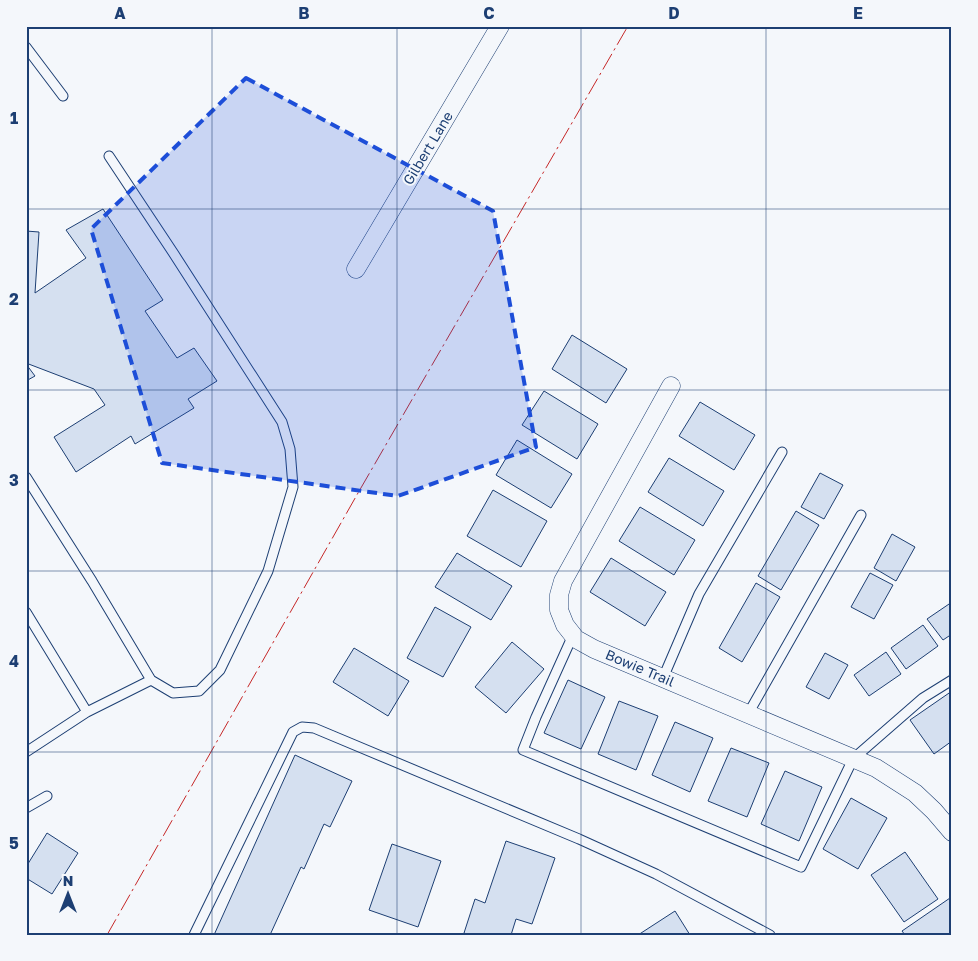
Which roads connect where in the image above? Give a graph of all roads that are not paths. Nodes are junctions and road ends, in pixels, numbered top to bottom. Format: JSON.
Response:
{"nodes":[{"id":1,"x":500,"y":26,"type":"edge"},
{"id":2,"x":26,"y":47,"type":"edge"},
{"id":3,"x":63,"y":96,"type":"dead end"},
{"id":4,"x":109,"y":156,"type":"dead end"},
{"id":5,"x":356,"y":269,"type":"dead end"},
{"id":6,"x":671,"y":386,"type":"dead end"},
{"id":7,"x":782,"y":452,"type":"dead end"},
{"id":8,"x":26,"y":478,"type":"edge"},
{"id":9,"x":861,"y":515,"type":"dead end"},
{"id":10,"x":26,"y":612,"type":"edge"},
{"id":11,"x":573,"y":635,"type":"junction"},
{"id":12,"x":663,"y":678,"type":"junction"},
{"id":13,"x":151,"y":680,"type":"junction"},
{"id":14,"x":952,"y":680,"type":"edge"},
{"id":15,"x":87,"y":712,"type":"junction"},
{"id":16,"x":748,"y":714,"type":"junction"},
{"id":17,"x":26,"y":752,"type":"edge"},
{"id":18,"x":852,"y":758,"type":"junction"},
{"id":19,"x":47,"y":796,"type":"dead end"},
{"id":20,"x":26,"y":808,"type":"edge"},
{"id":21,"x":952,"y":832,"type":"edge"},
{"id":22,"x":194,"y":935,"type":"edge"},
{"id":23,"x":770,"y":935,"type":"edge"}],
"edges":[{"from":1,"to":5,"type":"street","name":"Gilbert Lane"},
{"from":2,"to":3,"type":"lane"},
{"from":4,"to":13,"type":"lane"},
{"from":6,"to":11,"type":"street","name":"Bowie Trail"},
{"from":7,"to":12,"type":"lane"},
{"from":8,"to":13,"type":"lane"},
{"from":9,"to":16,"type":"lane"},
{"from":10,"to":15,"type":"lane"},
{"from":11,"to":12,"type":"street","name":"Bowie Trail"},
{"from":11,"to":18,"type":"lane"},
{"from":12,"to":16,"type":"street","name":"Bowie Trail"},
{"from":13,"to":15,"type":"lane"},
{"from":14,"to":18,"type":"lane"},
{"from":15,"to":17,"type":"lane"},
{"from":16,"to":18,"type":"street","name":"Bowie Trail"},
{"from":18,"to":21,"type":"street","name":"Bowie Trail"},
{"from":19,"to":20,"type":"lane"},
{"from":22,"to":23,"type":"lane"}]}
